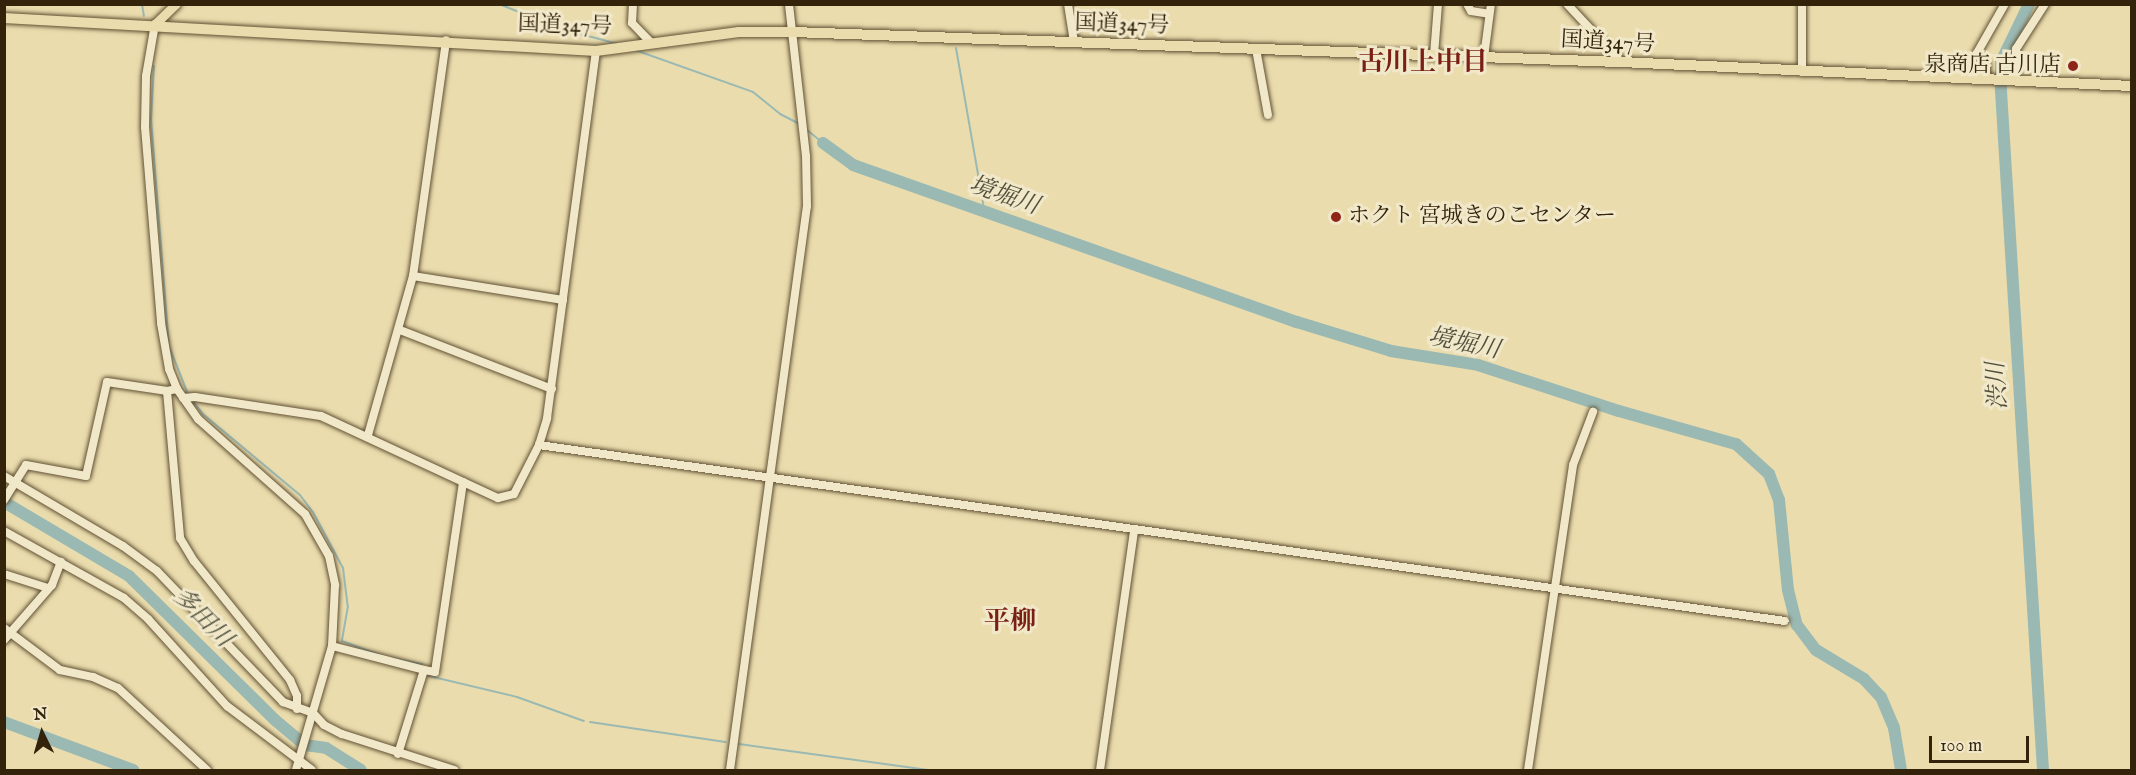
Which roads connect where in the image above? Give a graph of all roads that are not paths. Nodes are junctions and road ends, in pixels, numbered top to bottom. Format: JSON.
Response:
{"nodes":[{"id":1,"x":176,"y":4,"type":"edge"},
{"id":2,"x":633,"y":4,"type":"edge"},
{"id":3,"x":789,"y":4,"type":"edge"},
{"id":4,"x":1068,"y":4,"type":"edge"},
{"id":5,"x":1438,"y":4,"type":"edge"},
{"id":6,"x":1467,"y":4,"type":"edge"},
{"id":7,"x":1491,"y":4,"type":"edge"},
{"id":8,"x":1567,"y":4,"type":"edge"},
{"id":9,"x":1802,"y":4,"type":"edge"},
{"id":10,"x":2005,"y":4,"type":"edge"},
{"id":11,"x":2045,"y":4,"type":"edge"},
{"id":12,"x":1490,"y":14,"type":"junction"},
{"id":13,"x":4,"y":18,"type":"edge"},
{"id":14,"x":155,"y":24,"type":"junction"},
{"id":15,"x":793,"y":32,"type":"junction"},
{"id":16,"x":446,"y":40,"type":"junction"},
{"id":17,"x":651,"y":43,"type":"junction"},
{"id":18,"x":1074,"y":43,"type":"junction"},
{"id":19,"x":1256,"y":49,"type":"junction"},
{"id":20,"x":596,"y":51,"type":"junction"},
{"id":21,"x":1434,"y":55,"type":"junction"},
{"id":22,"x":1484,"y":57,"type":"junction"},
{"id":23,"x":1621,"y":62,"type":"junction"},
{"id":24,"x":1802,"y":72,"type":"junction"},
{"id":25,"x":1989,"y":78,"type":"junction"},
{"id":26,"x":2012,"y":79,"type":"junction"},
{"id":27,"x":2132,"y":86,"type":"edge"},
{"id":28,"x":1268,"y":115,"type":"dead end"},
{"id":29,"x":413,"y":276,"type":"junction"},
{"id":30,"x":563,"y":300,"type":"junction"},
{"id":31,"x":400,"y":330,"type":"junction"},
{"id":32,"x":177,"y":389,"type":"junction"},
{"id":33,"x":552,"y":389,"type":"junction"},
{"id":34,"x":167,"y":391,"type":"junction"},
{"id":35,"x":187,"y":397,"type":"junction"},
{"id":36,"x":1593,"y":412,"type":"dead end"},
{"id":37,"x":368,"y":435,"type":"junction"},
{"id":38,"x":539,"y":445,"type":"junction"},
{"id":39,"x":4,"y":476,"type":"edge"},
{"id":40,"x":768,"y":480,"type":"junction"},
{"id":41,"x":14,"y":482,"type":"junction"},
{"id":42,"x":463,"y":482,"type":"junction"},
{"id":43,"x":4,"y":500,"type":"edge"},
{"id":44,"x":4,"y":531,"type":"edge"},
{"id":45,"x":1134,"y":531,"type":"junction"},
{"id":46,"x":61,"y":562,"type":"junction"},
{"id":47,"x":4,"y":574,"type":"edge"},
{"id":48,"x":48,"y":588,"type":"junction"},
{"id":49,"x":1555,"y":590,"type":"junction"},
{"id":50,"x":1785,"y":621,"type":"dead end"},
{"id":51,"x":7,"y":630,"type":"edge"},
{"id":52,"x":4,"y":640,"type":"edge"},
{"id":53,"x":332,"y":646,"type":"junction"},
{"id":54,"x":424,"y":670,"type":"junction"},
{"id":55,"x":297,"y":709,"type":"junction"},
{"id":56,"x":312,"y":716,"type":"junction"},
{"id":57,"x":398,"y":754,"type":"junction"},
{"id":58,"x":300,"y":758,"type":"junction"},
{"id":59,"x":207,"y":771,"type":"edge"},
{"id":60,"x":296,"y":771,"type":"edge"},
{"id":61,"x":312,"y":771,"type":"edge"},
{"id":62,"x":454,"y":771,"type":"edge"},
{"id":63,"x":730,"y":771,"type":"edge"},
{"id":64,"x":1100,"y":771,"type":"edge"},
{"id":65,"x":1528,"y":771,"type":"edge"}],
"edges":[{"from":1,"to":14,"type":"main road"},
{"from":2,"to":17,"type":"street"},
{"from":3,"to":15,"type":"street"},
{"from":4,"to":18,"type":"street"},
{"from":5,"to":21,"type":"street"},
{"from":6,"to":12,"type":"street"},
{"from":7,"to":12,"type":"street"},
{"from":8,"to":23,"type":"street"},
{"from":9,"to":24,"type":"street"},
{"from":10,"to":25,"type":"street"},
{"from":11,"to":26,"type":"street"},
{"from":12,"to":22,"type":"street"},
{"from":13,"to":14,"type":"highway","name":"国道347号"},
{"from":14,"to":16,"type":"highway","name":"国道347号"},
{"from":14,"to":32,"type":"street"},
{"from":15,"to":17,"type":"highway","name":"国道347号"},
{"from":15,"to":18,"type":"highway","name":"国道347号"},
{"from":15,"to":40,"type":"street"},
{"from":16,"to":20,"type":"highway","name":"国道347号"},
{"from":16,"to":29,"type":"street"},
{"from":17,"to":20,"type":"highway","name":"国道347号"},
{"from":18,"to":19,"type":"highway","name":"国道347号"},
{"from":19,"to":21,"type":"highway","name":"国道347号"},
{"from":19,"to":28,"type":"street"},
{"from":20,"to":30,"type":"street"},
{"from":21,"to":22,"type":"highway","name":"国道347号"},
{"from":22,"to":23,"type":"highway","name":"国道347号"},
{"from":23,"to":24,"type":"highway","name":"国道347号"},
{"from":24,"to":25,"type":"highway","name":"国道347号"},
{"from":25,"to":26,"type":"highway","name":"国道347号"},
{"from":26,"to":27,"type":"highway","name":"国道347号"},
{"from":29,"to":30,"type":"street"},
{"from":29,"to":31,"type":"street"},
{"from":30,"to":33,"type":"street"},
{"from":31,"to":33,"type":"street"},
{"from":31,"to":37,"type":"street"},
{"from":32,"to":34,"type":"street"},
{"from":32,"to":35,"type":"street"},
{"from":33,"to":38,"type":"street"},
{"from":34,"to":41,"type":"street"},
{"from":34,"to":55,"type":"street"},
{"from":35,"to":37,"type":"street"},
{"from":35,"to":53,"type":"street"},
{"from":36,"to":49,"type":"street"},
{"from":37,"to":42,"type":"street"},
{"from":38,"to":40,"type":"street"},
{"from":38,"to":42,"type":"street"},
{"from":39,"to":41,"type":"street"},
{"from":40,"to":45,"type":"street"},
{"from":40,"to":63,"type":"street"},
{"from":41,"to":43,"type":"street"},
{"from":41,"to":55,"type":"street"},
{"from":42,"to":54,"type":"street"},
{"from":44,"to":46,"type":"street"},
{"from":45,"to":49,"type":"street"},
{"from":45,"to":64,"type":"street"},
{"from":46,"to":48,"type":"street"},
{"from":46,"to":58,"type":"street"},
{"from":47,"to":48,"type":"street"},
{"from":48,"to":51,"type":"street"},
{"from":49,"to":50,"type":"street"},
{"from":49,"to":65,"type":"street"},
{"from":51,"to":52,"type":"street"},
{"from":51,"to":59,"type":"street"},
{"from":53,"to":54,"type":"street"},
{"from":53,"to":56,"type":"street"},
{"from":54,"to":57,"type":"street"},
{"from":55,"to":56,"type":"street"},
{"from":56,"to":57,"type":"street"},
{"from":56,"to":58,"type":"street"},
{"from":57,"to":62,"type":"street"},
{"from":58,"to":60,"type":"street"},
{"from":58,"to":61,"type":"street"}]}
